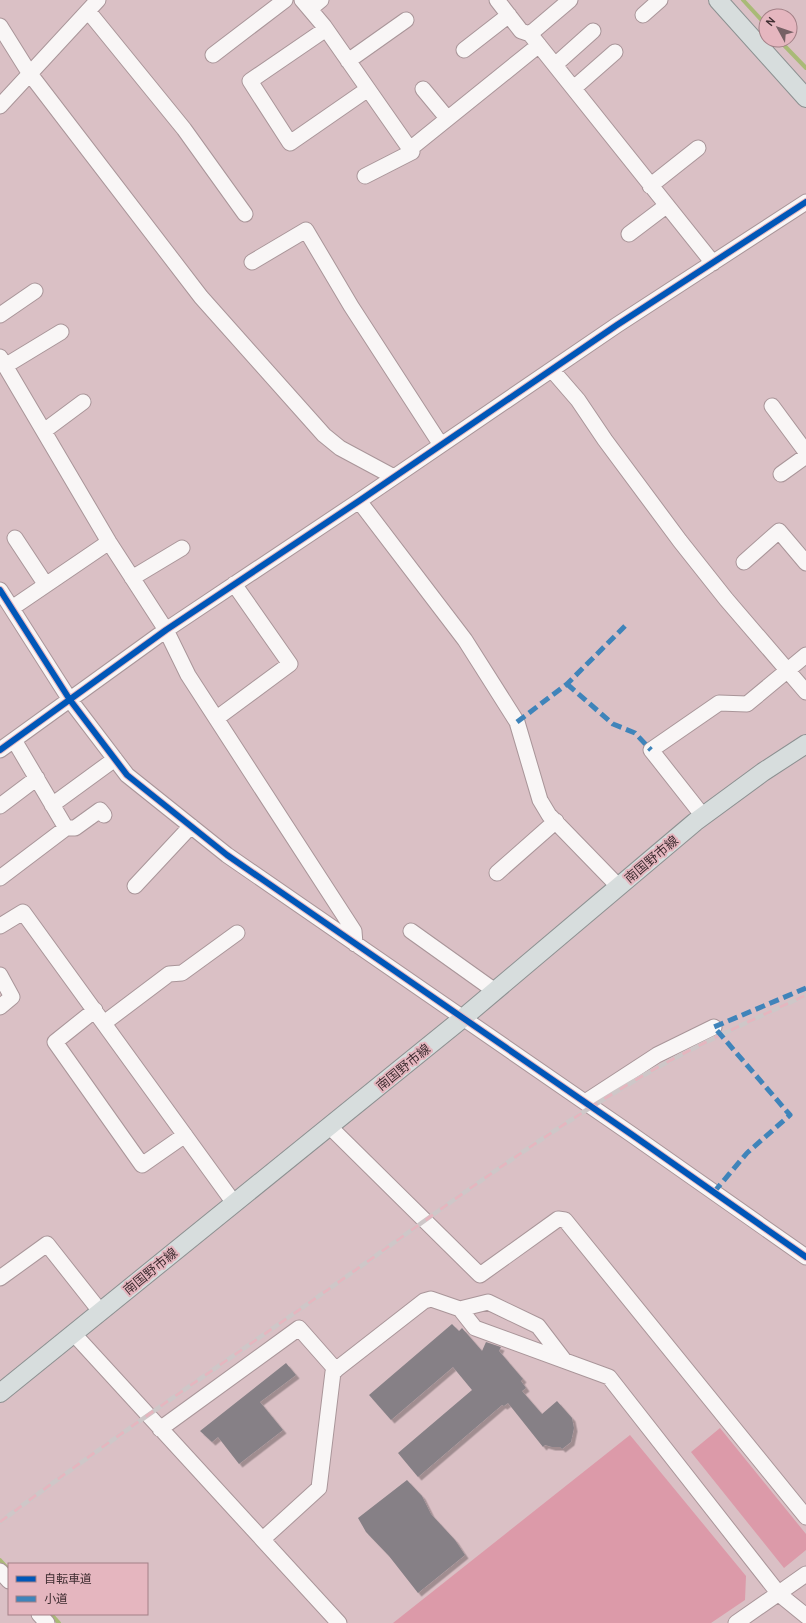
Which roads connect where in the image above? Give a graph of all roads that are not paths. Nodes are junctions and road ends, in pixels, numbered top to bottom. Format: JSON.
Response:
{"nodes":[{"id":1,"x":98,"y":0,"type":"edge"},
{"id":2,"x":285,"y":0,"type":"edge"},
{"id":3,"x":497,"y":0,"type":"edge"},
{"id":4,"x":570,"y":0,"type":"edge"},
{"id":5,"x":718,"y":0,"type":"edge"},
{"id":6,"x":658,"y":1,"type":"edge"},
{"id":7,"x":311,"y":3,"type":"edge"},
{"id":8,"x":88,"y":11,"type":"junction"},
{"id":9,"x":509,"y":15,"type":"junction"},
{"id":10,"x":643,"y":15,"type":"dead end"},
{"id":11,"x":406,"y":20,"type":"dead end"},
{"id":12,"x":0,"y":26,"type":"edge"},
{"id":13,"x":326,"y":29,"type":"junction"},
{"id":14,"x":593,"y":31,"type":"dead end"},
{"id":15,"x":535,"y":39,"type":"junction"},
{"id":16,"x":218,"y":45,"type":"dead end"},
{"id":17,"x":464,"y":50,"type":"dead end"},
{"id":18,"x":615,"y":52,"type":"dead end"},
{"id":19,"x":348,"y":62,"type":"junction"},
{"id":20,"x":555,"y":65,"type":"junction"},
{"id":21,"x":30,"y":74,"type":"junction"},
{"id":22,"x":574,"y":88,"type":"junction"},
{"id":23,"x":368,"y":89,"type":"junction"},
{"id":24,"x":423,"y":89,"type":"dead end"},
{"id":25,"x":806,"y":98,"type":"edge"},
{"id":26,"x":0,"y":106,"type":"edge"},
{"id":27,"x":447,"y":118,"type":"junction"},
{"id":28,"x":698,"y":148,"type":"dead end"},
{"id":29,"x":410,"y":149,"type":"junction"},
{"id":30,"x":365,"y":176,"type":"dead end"},
{"id":31,"x":650,"y":186,"type":"junction"},
{"id":32,"x":806,"y":202,"type":"edge"},
{"id":33,"x":666,"y":206,"type":"junction"},
{"id":34,"x":245,"y":214,"type":"dead end"},
{"id":35,"x":628,"y":234,"type":"dead end"},
{"id":36,"x":252,"y":262,"type":"dead end"},
{"id":37,"x":713,"y":263,"type":"junction"},
{"id":38,"x":35,"y":290,"type":"dead end"},
{"id":39,"x":0,"y":315,"type":"edge"},
{"id":40,"x":60,"y":332,"type":"dead end"},
{"id":41,"x":3,"y":361,"type":"edge"},
{"id":42,"x":552,"y":370,"type":"junction"},
{"id":43,"x":84,"y":402,"type":"dead end"},
{"id":44,"x":772,"y":406,"type":"dead end"},
{"id":45,"x":44,"y":431,"type":"junction"},
{"id":46,"x":441,"y":445,"type":"junction"},
{"id":47,"x":805,"y":450,"type":"edge"},
{"id":48,"x":781,"y":474,"type":"dead end"},
{"id":49,"x":394,"y":477,"type":"junction"},
{"id":50,"x":359,"y":501,"type":"junction"},
{"id":51,"x":15,"y":538,"type":"dead end"},
{"id":52,"x":110,"y":542,"type":"junction"},
{"id":53,"x":182,"y":548,"type":"dead end"},
{"id":54,"x":744,"y":562,"type":"dead end"},
{"id":55,"x":806,"y":563,"type":"edge"},
{"id":56,"x":132,"y":578,"type":"junction"},
{"id":57,"x":234,"y":584,"type":"junction"},
{"id":58,"x":46,"y":585,"type":"junction"},
{"id":59,"x":0,"y":590,"type":"edge"},
{"id":60,"x":7,"y":609,"type":"edge"},
{"id":61,"x":166,"y":630,"type":"junction"},
{"id":62,"x":806,"y":655,"type":"edge"},
{"id":63,"x":788,"y":671,"type":"junction"},
{"id":64,"x":806,"y":692,"type":"edge"},
{"id":65,"x":70,"y":700,"type":"junction"},
{"id":66,"x":216,"y":718,"type":"junction"},
{"id":67,"x":14,"y":740,"type":"junction"},
{"id":68,"x":806,"y":744,"type":"edge"},
{"id":69,"x":0,"y":750,"type":"edge"},
{"id":70,"x":115,"y":759,"type":"junction"},
{"id":71,"x":37,"y":778,"type":"junction"},
{"id":72,"x":52,"y":805,"type":"junction"},
{"id":73,"x":0,"y":806,"type":"edge"},
{"id":74,"x":104,"y":816,"type":"dead end"},
{"id":75,"x":703,"y":816,"type":"junction"},
{"id":76,"x":556,"y":821,"type":"junction"},
{"id":77,"x":191,"y":826,"type":"junction"},
{"id":78,"x":66,"y":828,"type":"junction"},
{"id":79,"x":497,"y":873,"type":"dead end"},
{"id":80,"x":0,"y":878,"type":"edge"},
{"id":81,"x":135,"y":886,"type":"dead end"},
{"id":82,"x":619,"y":886,"type":"junction"},
{"id":83,"x":0,"y":926,"type":"edge"},
{"id":84,"x":411,"y":931,"type":"dead end"},
{"id":85,"x":237,"y":932,"type":"dead end"},
{"id":86,"x":355,"y":944,"type":"junction"},
{"id":87,"x":0,"y":975,"type":"edge"},
{"id":88,"x":496,"y":991,"type":"junction"},
{"id":89,"x":0,"y":1007,"type":"edge"},
{"id":90,"x":99,"y":1017,"type":"junction"},
{"id":91,"x":463,"y":1018,"type":"junction"},
{"id":92,"x":714,"y":1027,"type":"dead end"},
{"id":93,"x":585,"y":1102,"type":"junction"},
{"id":94,"x":330,"y":1127,"type":"junction"},
{"id":95,"x":185,"y":1135,"type":"junction"},
{"id":96,"x":234,"y":1203,"type":"junction"},
{"id":97,"x":806,"y":1257,"type":"edge"},
{"id":98,"x":0,"y":1278,"type":"edge"},
{"id":99,"x":460,"y":1309,"type":"junction"},
{"id":100,"x":100,"y":1312,"type":"junction"},
{"id":101,"x":73,"y":1333,"type":"junction"},
{"id":102,"x":564,"y":1360,"type":"junction"},
{"id":103,"x":332,"y":1365,"type":"junction"},
{"id":104,"x":0,"y":1393,"type":"edge"},
{"id":105,"x":160,"y":1429,"type":"junction"},
{"id":106,"x":806,"y":1517,"type":"edge"},
{"id":107,"x":263,"y":1539,"type":"junction"},
{"id":108,"x":806,"y":1574,"type":"edge"},
{"id":109,"x":779,"y":1594,"type":"junction"},
{"id":110,"x":40,"y":1615,"type":"edge"},
{"id":111,"x":806,"y":1616,"type":"edge"},
{"id":112,"x":47,"y":1623,"type":"edge"},
{"id":113,"x":339,"y":1623,"type":"edge"},
{"id":114,"x":736,"y":1623,"type":"edge"}],
"edges":[{"from":1,"to":8,"type":"street"},
{"from":2,"to":16,"type":"street"},
{"from":3,"to":9,"type":"street"},
{"from":4,"to":15,"type":"street"},
{"from":5,"to":25,"type":"main road"},
{"from":6,"to":10,"type":"street"},
{"from":7,"to":13,"type":"street"},
{"from":8,"to":21,"type":"street"},
{"from":8,"to":34,"type":"street"},
{"from":9,"to":15,"type":"street"},
{"from":9,"to":17,"type":"street"},
{"from":11,"to":19,"type":"street"},
{"from":12,"to":21,"type":"street"},
{"from":13,"to":19,"type":"street"},
{"from":13,"to":23,"type":"street"},
{"from":14,"to":20,"type":"street"},
{"from":15,"to":20,"type":"street"},
{"from":15,"to":27,"type":"street"},
{"from":18,"to":22,"type":"street"},
{"from":19,"to":23,"type":"street"},
{"from":20,"to":22,"type":"street"},
{"from":21,"to":26,"type":"street"},
{"from":21,"to":49,"type":"street"},
{"from":22,"to":31,"type":"street"},
{"from":23,"to":29,"type":"street"},
{"from":24,"to":27,"type":"street"},
{"from":27,"to":29,"type":"street"},
{"from":28,"to":31,"type":"street"},
{"from":29,"to":30,"type":"street"},
{"from":31,"to":33,"type":"street"},
{"from":32,"to":37,"type":"street"},
{"from":33,"to":35,"type":"street"},
{"from":33,"to":37,"type":"street"},
{"from":36,"to":46,"type":"street"},
{"from":37,"to":42,"type":"street"},
{"from":38,"to":39,"type":"street"},
{"from":40,"to":41,"type":"street"},
{"from":41,"to":45,"type":"street"},
{"from":42,"to":46,"type":"street"},
{"from":42,"to":63,"type":"street"},
{"from":43,"to":45,"type":"street"},
{"from":44,"to":47,"type":"street"},
{"from":45,"to":52,"type":"street"},
{"from":46,"to":49,"type":"street"},
{"from":47,"to":48,"type":"street"},
{"from":49,"to":50,"type":"street"},
{"from":50,"to":57,"type":"street"},
{"from":50,"to":76,"type":"street"},
{"from":51,"to":58,"type":"street"},
{"from":52,"to":56,"type":"street"},
{"from":52,"to":58,"type":"street"},
{"from":53,"to":56,"type":"street"},
{"from":54,"to":55,"type":"street"},
{"from":56,"to":61,"type":"street"},
{"from":57,"to":61,"type":"street"},
{"from":57,"to":66,"type":"street"},
{"from":58,"to":60,"type":"street"},
{"from":59,"to":60,"type":"street"},
{"from":60,"to":65,"type":"street"},
{"from":61,"to":65,"type":"street"},
{"from":61,"to":66,"type":"street"},
{"from":62,"to":63,"type":"street"},
{"from":63,"to":64,"type":"street"},
{"from":63,"to":75,"type":"street"},
{"from":65,"to":67,"type":"street"},
{"from":65,"to":70,"type":"street"},
{"from":66,"to":86,"type":"street"},
{"from":67,"to":69,"type":"street"},
{"from":67,"to":71,"type":"street"},
{"from":68,"to":75,"type":"main road","name":"南国野市線"},
{"from":70,"to":72,"type":"street"},
{"from":70,"to":77,"type":"street"},
{"from":71,"to":72,"type":"street"},
{"from":71,"to":73,"type":"street"},
{"from":72,"to":78,"type":"street"},
{"from":74,"to":78,"type":"street"},
{"from":75,"to":82,"type":"main road","name":"南国野市線"},
{"from":76,"to":79,"type":"street"},
{"from":76,"to":82,"type":"street"},
{"from":77,"to":81,"type":"street"},
{"from":77,"to":86,"type":"street"},
{"from":78,"to":80,"type":"street"},
{"from":82,"to":88,"type":"main road","name":"南国野市線"},
{"from":83,"to":90,"type":"street"},
{"from":84,"to":88,"type":"street"},
{"from":85,"to":90,"type":"street"},
{"from":86,"to":91,"type":"street"},
{"from":87,"to":89,"type":"street"},
{"from":88,"to":91,"type":"main road","name":"南国野市線"},
{"from":90,"to":95,"type":"street"},
{"from":90,"to":95,"type":"street"},
{"from":91,"to":93,"type":"street"},
{"from":91,"to":94,"type":"main road","name":"南国野市線"},
{"from":92,"to":93,"type":"street"},
{"from":93,"to":97,"type":"street"},
{"from":94,"to":96,"type":"main road","name":"南国野市線"},
{"from":94,"to":106,"type":"street"},
{"from":95,"to":96,"type":"street"},
{"from":96,"to":100,"type":"main road","name":"南国野市線"},
{"from":98,"to":100,"type":"street"},
{"from":99,"to":102,"type":"street"},
{"from":99,"to":102,"type":"street"},
{"from":99,"to":103,"type":"street"},
{"from":100,"to":101,"type":"main road","name":"南国野市線"},
{"from":101,"to":104,"type":"main road","name":"南国野市線"},
{"from":101,"to":105,"type":"street"},
{"from":102,"to":109,"type":"street"},
{"from":103,"to":105,"type":"street"},
{"from":103,"to":107,"type":"street"},
{"from":105,"to":107,"type":"street"},
{"from":107,"to":113,"type":"street"},
{"from":108,"to":109,"type":"street"},
{"from":109,"to":111,"type":"street"},
{"from":109,"to":114,"type":"street"},
{"from":110,"to":112,"type":"street"}]}
